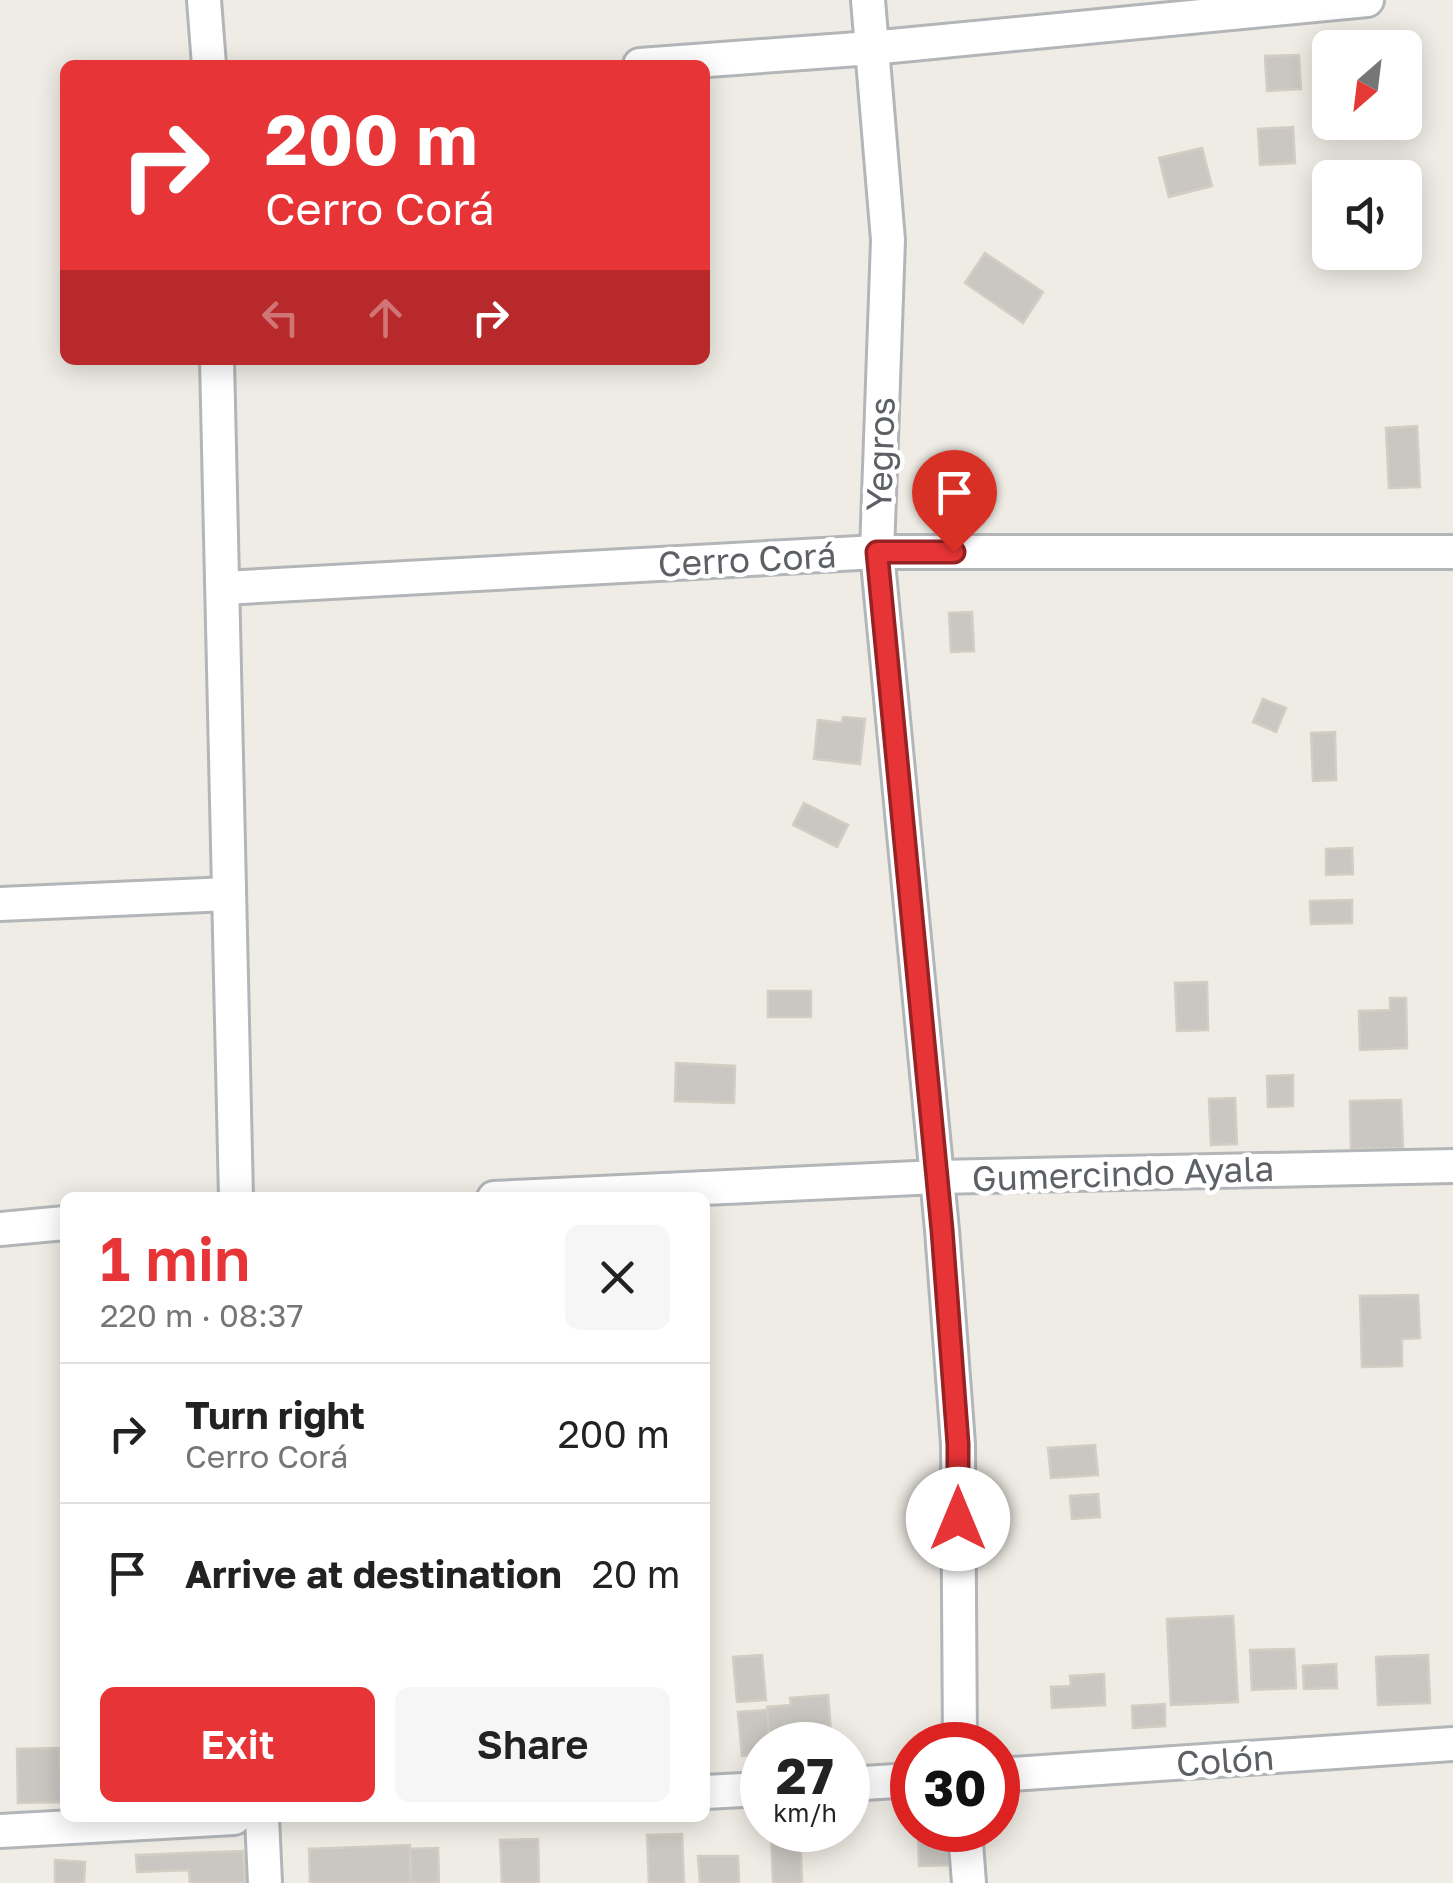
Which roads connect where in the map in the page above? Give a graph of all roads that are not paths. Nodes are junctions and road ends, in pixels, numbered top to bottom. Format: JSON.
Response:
{"nodes":[{"id":1,"x":204,"y":0,"type":"edge"},
{"id":2,"x":868,"y":0,"type":"edge"},
{"id":3,"x":1367,"y":0,"type":"edge"},
{"id":4,"x":872,"y":48,"type":"junction"},
{"id":5,"x":209,"y":60,"type":"edge"},
{"id":6,"x":708,"y":60,"type":"edge"},
{"id":7,"x":217,"y":365,"type":"edge"},
{"id":8,"x":877,"y":552,"type":"junction"},
{"id":9,"x":1453,"y":552,"type":"edge"},
{"id":10,"x":222,"y":588,"type":"junction"},
{"id":11,"x":229,"y":894,"type":"junction"},
{"id":12,"x":0,"y":904,"type":"edge"},
{"id":13,"x":1453,"y":1166,"type":"edge"},
{"id":14,"x":937,"y":1178,"type":"junction"},
{"id":15,"x":236,"y":1192,"type":"edge"},
{"id":16,"x":627,"y":1192,"type":"edge"},
{"id":17,"x":60,"y":1223,"type":"edge"},
{"id":18,"x":0,"y":1229,"type":"edge"},
{"id":19,"x":960,"y":1722,"type":"edge"},
{"id":20,"x":1453,"y":1744,"type":"edge"},
{"id":21,"x":1020,"y":1774,"type":"edge"},
{"id":22,"x":740,"y":1790,"type":"edge"},
{"id":23,"x":710,"y":1792,"type":"edge"},
{"id":24,"x":162,"y":1822,"type":"edge"},
{"id":25,"x":262,"y":1822,"type":"edge"},
{"id":26,"x":0,"y":1831,"type":"edge"},
{"id":27,"x":967,"y":1852,"type":"edge"},
{"id":28,"x":265,"y":1883,"type":"edge"},
{"id":29,"x":969,"y":1883,"type":"edge"}],
"edges":[{"from":1,"to":5,"type":"street"},
{"from":2,"to":4,"type":"street","name":"Yegros"},
{"from":3,"to":4,"type":"street"},
{"from":4,"to":6,"type":"street"},
{"from":4,"to":8,"type":"street","name":"Yegros"},
{"from":7,"to":10,"type":"street"},
{"from":8,"to":9,"type":"street","name":"Cerro Corá"},
{"from":8,"to":10,"type":"street","name":"Cerro Corá"},
{"from":8,"to":14,"type":"street","name":"Yegros"},
{"from":10,"to":11,"type":"street"},
{"from":11,"to":12,"type":"street"},
{"from":11,"to":15,"type":"street"},
{"from":13,"to":14,"type":"street","name":"Gumercindo Ayala"},
{"from":14,"to":16,"type":"street","name":"Gumercindo Ayala"},
{"from":14,"to":19,"type":"street","name":"Yegros"},
{"from":17,"to":18,"type":"street"},
{"from":20,"to":21,"type":"street","name":"Colón"},
{"from":22,"to":23,"type":"street"},
{"from":24,"to":26,"type":"street"},
{"from":25,"to":28,"type":"street"},
{"from":27,"to":29,"type":"street"}]}
